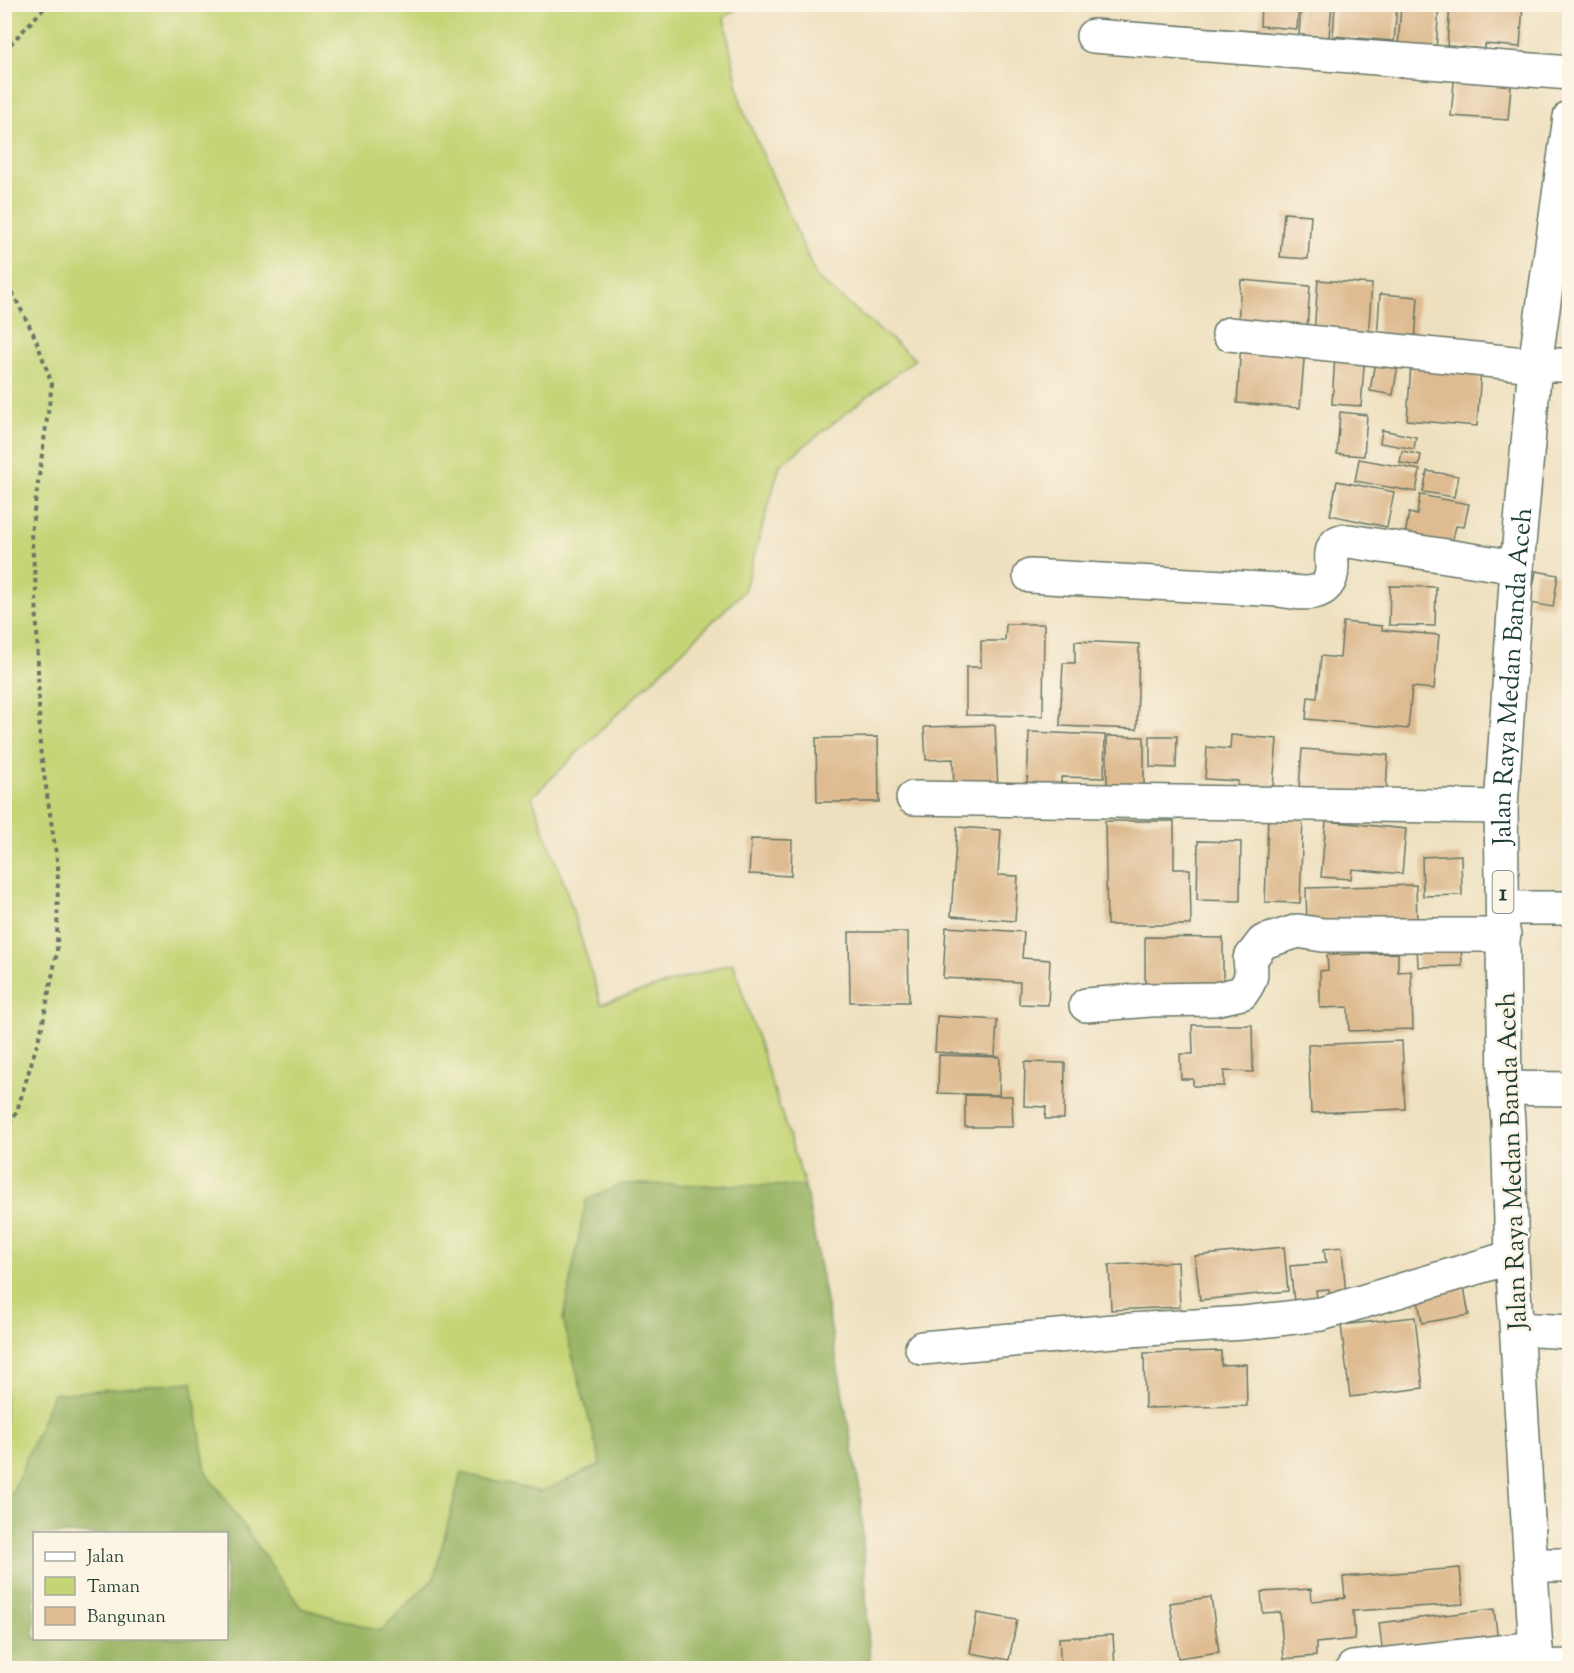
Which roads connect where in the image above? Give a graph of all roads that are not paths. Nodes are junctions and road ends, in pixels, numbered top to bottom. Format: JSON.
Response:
{"nodes":[{"id":1,"x":1093,"y":36,"type":"dead end"},
{"id":2,"x":1569,"y":74,"type":"edge"},
{"id":3,"x":1569,"y":117,"type":"edge"},
{"id":4,"x":1229,"y":334,"type":"dead end"},
{"id":5,"x":1535,"y":365,"type":"junction"},
{"id":6,"x":1569,"y":365,"type":"edge"},
{"id":7,"x":1517,"y":567,"type":"junction"},
{"id":8,"x":1030,"y":576,"type":"dead end"},
{"id":9,"x":913,"y":798,"type":"dead end"},
{"id":10,"x":1501,"y":807,"type":"junction"},
{"id":11,"x":1569,"y":908,"type":"edge"},
{"id":12,"x":1503,"y":921,"type":"junction"},
{"id":13,"x":1086,"y":1005,"type":"dead end"},
{"id":14,"x":1505,"y":1088,"type":"junction"},
{"id":15,"x":1569,"y":1089,"type":"edge"},
{"id":16,"x":1512,"y":1257,"type":"junction"},
{"id":17,"x":1517,"y":1329,"type":"junction"},
{"id":18,"x":1569,"y":1332,"type":"edge"},
{"id":19,"x":921,"y":1348,"type":"dead end"},
{"id":20,"x":1531,"y":1565,"type":"junction"},
{"id":21,"x":1569,"y":1565,"type":"edge"},
{"id":22,"x":1537,"y":1661,"type":"edge"},
{"id":23,"x":1569,"y":1666,"type":"edge"},
{"id":24,"x":1353,"y":1668,"type":"edge"}],
"edges":[{"from":1,"to":2,"type":"main road"},
{"from":3,"to":5,"type":"main road","name":"Jalan Raya Medan Banda Aceh","number":"1"},
{"from":4,"to":5,"type":"main road"},
{"from":5,"to":6,"type":"main road"},
{"from":5,"to":7,"type":"main road","name":"Jalan Raya Medan Banda Aceh","number":"1"},
{"from":7,"to":8,"type":"main road"},
{"from":7,"to":10,"type":"main road","name":"Jalan Raya Medan Banda Aceh","number":"1"},
{"from":9,"to":10,"type":"main road"},
{"from":10,"to":12,"type":"main road","name":"Jalan Raya Medan Banda Aceh","number":"1"},
{"from":11,"to":12,"type":"main road"},
{"from":12,"to":13,"type":"main road"},
{"from":12,"to":14,"type":"main road","name":"Jalan Raya Medan Banda Aceh","number":"1"},
{"from":14,"to":15,"type":"main road"},
{"from":14,"to":16,"type":"main road","name":"Jalan Raya Medan Banda Aceh","number":"1"},
{"from":16,"to":17,"type":"main road","name":"Jalan Raya Medan Banda Aceh","number":"1"},
{"from":16,"to":19,"type":"main road"},
{"from":17,"to":18,"type":"main road"},
{"from":17,"to":20,"type":"main road","name":"Jalan Raya Medan Banda Aceh","number":"1"},
{"from":20,"to":21,"type":"main road"},
{"from":20,"to":22,"type":"main road","name":"Jalan Raya Medan Banda Aceh","number":"1"},
{"from":22,"to":23,"type":"main road"},
{"from":22,"to":24,"type":"main road"}]}
